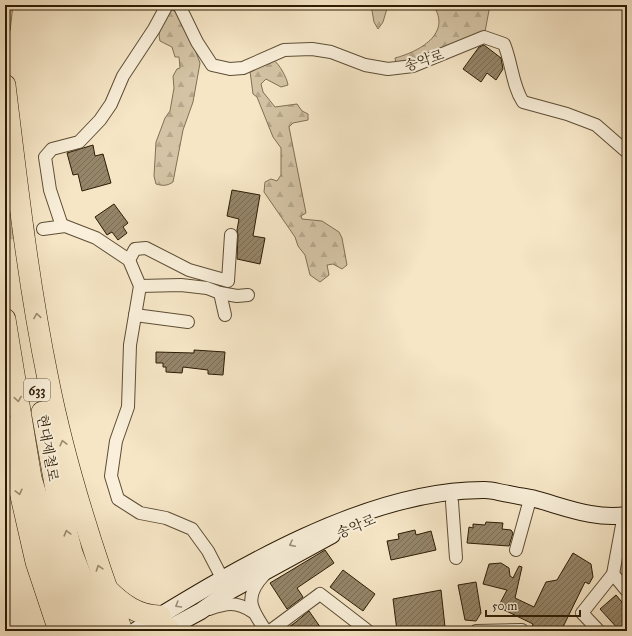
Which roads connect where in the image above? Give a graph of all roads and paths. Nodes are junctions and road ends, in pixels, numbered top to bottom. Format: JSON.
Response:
{"nodes":[{"id":1,"x":167,"y":5,"type":"edge"},
{"id":2,"x":179,"y":5,"type":"edge"},
{"id":3,"x":5,"y":86,"type":"edge"},
{"id":4,"x":627,"y":152,"type":"edge"},
{"id":5,"x":5,"y":165,"type":"edge"},
{"id":6,"x":62,"y":226,"type":"junction"},
{"id":7,"x":43,"y":229,"type":"tunnel mouth"},
{"id":8,"x":230,"y":235,"type":"dead end"},
{"id":9,"x":129,"y":260,"type":"junction"},
{"id":10,"x":140,"y":286,"type":"junction"},
{"id":11,"x":220,"y":293,"type":"junction"},
{"id":12,"x":248,"y":295,"type":"dead end"},
{"id":13,"x":135,"y":315,"type":"junction"},
{"id":14,"x":225,"y":315,"type":"dead end"},
{"id":15,"x":5,"y":319,"type":"edge"},
{"id":16,"x":188,"y":322,"type":"dead end"},
{"id":17,"x":5,"y":426,"type":"edge"},
{"id":18,"x":452,"y":502,"type":"junction"},
{"id":19,"x":529,"y":504,"type":"junction"},
{"id":20,"x":625,"y":522,"type":"edge"},
{"id":21,"x":516,"y":550,"type":"dead end"},
{"id":22,"x":456,"y":558,"type":"dead end"},
{"id":23,"x":268,"y":570,"type":"junction"},
{"id":24,"x":613,"y":574,"type":"junction"},
{"id":25,"x":222,"y":578,"type":"junction"},
{"id":26,"x":107,"y":589,"type":"junction"},
{"id":27,"x":627,"y":591,"type":"edge"},
{"id":28,"x":200,"y":611,"type":"junction"},
{"id":29,"x":253,"y":612,"type":"junction"},
{"id":30,"x":84,"y":621,"type":"edge"},
{"id":31,"x":165,"y":627,"type":"edge"},
{"id":32,"x":57,"y":629,"type":"edge"},
{"id":33,"x":522,"y":630,"type":"dead end"},
{"id":34,"x":102,"y":631,"type":"edge"},
{"id":35,"x":122,"y":631,"type":"edge"},
{"id":36,"x":135,"y":631,"type":"edge"},
{"id":37,"x":266,"y":631,"type":"edge"},
{"id":38,"x":270,"y":631,"type":"edge"},
{"id":39,"x":368,"y":631,"type":"edge"},
{"id":40,"x":476,"y":631,"type":"edge"},
{"id":41,"x":599,"y":631,"type":"edge"}],
"edges":[{"from":1,"to":6,"type":"street"},
{"from":2,"to":4,"type":"street","name":"송악로"},
{"from":26,"to":3,"type":"highway","one_way":true},
{"from":30,"to":5,"type":"highway","name":"현대제철로","number":"633","one_way":true},
{"from":6,"to":7,"type":"street"},
{"from":6,"to":9,"type":"street"},
{"from":8,"to":9,"type":"street"},
{"from":9,"to":10,"type":"street"},
{"from":10,"to":11,"type":"street"},
{"from":10,"to":13,"type":"street"},
{"from":11,"to":12,"type":"street"},
{"from":11,"to":14,"type":"street"},
{"from":13,"to":16,"type":"street"},
{"from":13,"to":25,"type":"street"},
{"from":15,"to":30,"type":"highway","name":"현대제철로","number":"633","one_way":true},
{"from":17,"to":32,"type":"highway","one_way":true},
{"from":18,"to":19,"type":"main road","name":"송악로"},
{"from":18,"to":22,"type":"street"},
{"from":18,"to":23,"type":"main road","name":"송악로"},
{"from":19,"to":20,"type":"main road","name":"송악로"},
{"from":19,"to":21,"type":"street"},
{"from":20,"to":24,"type":"street"},
{"from":20,"to":25,"type":"main road","one_way":true},
{"from":23,"to":28,"type":"main road","name":"송악로"},
{"from":23,"to":29,"type":"street","name":"송악로"},
{"from":24,"to":27,"type":"street"},
{"from":24,"to":41,"type":"street"},
{"from":25,"to":31,"type":"main road","one_way":true},
{"from":26,"to":31,"type":"highway"},
{"from":26,"to":35,"type":"highway"},
{"from":28,"to":29,"type":"street"},
{"from":28,"to":31,"type":"main road","name":"송악로"},
{"from":29,"to":37,"type":"street"},
{"from":30,"to":34,"type":"highway","name":"현대제철로","number":"633"},
{"from":31,"to":36,"type":"main road"},
{"from":33,"to":40,"type":"street"},
{"from":38,"to":39,"type":"street"}]}
